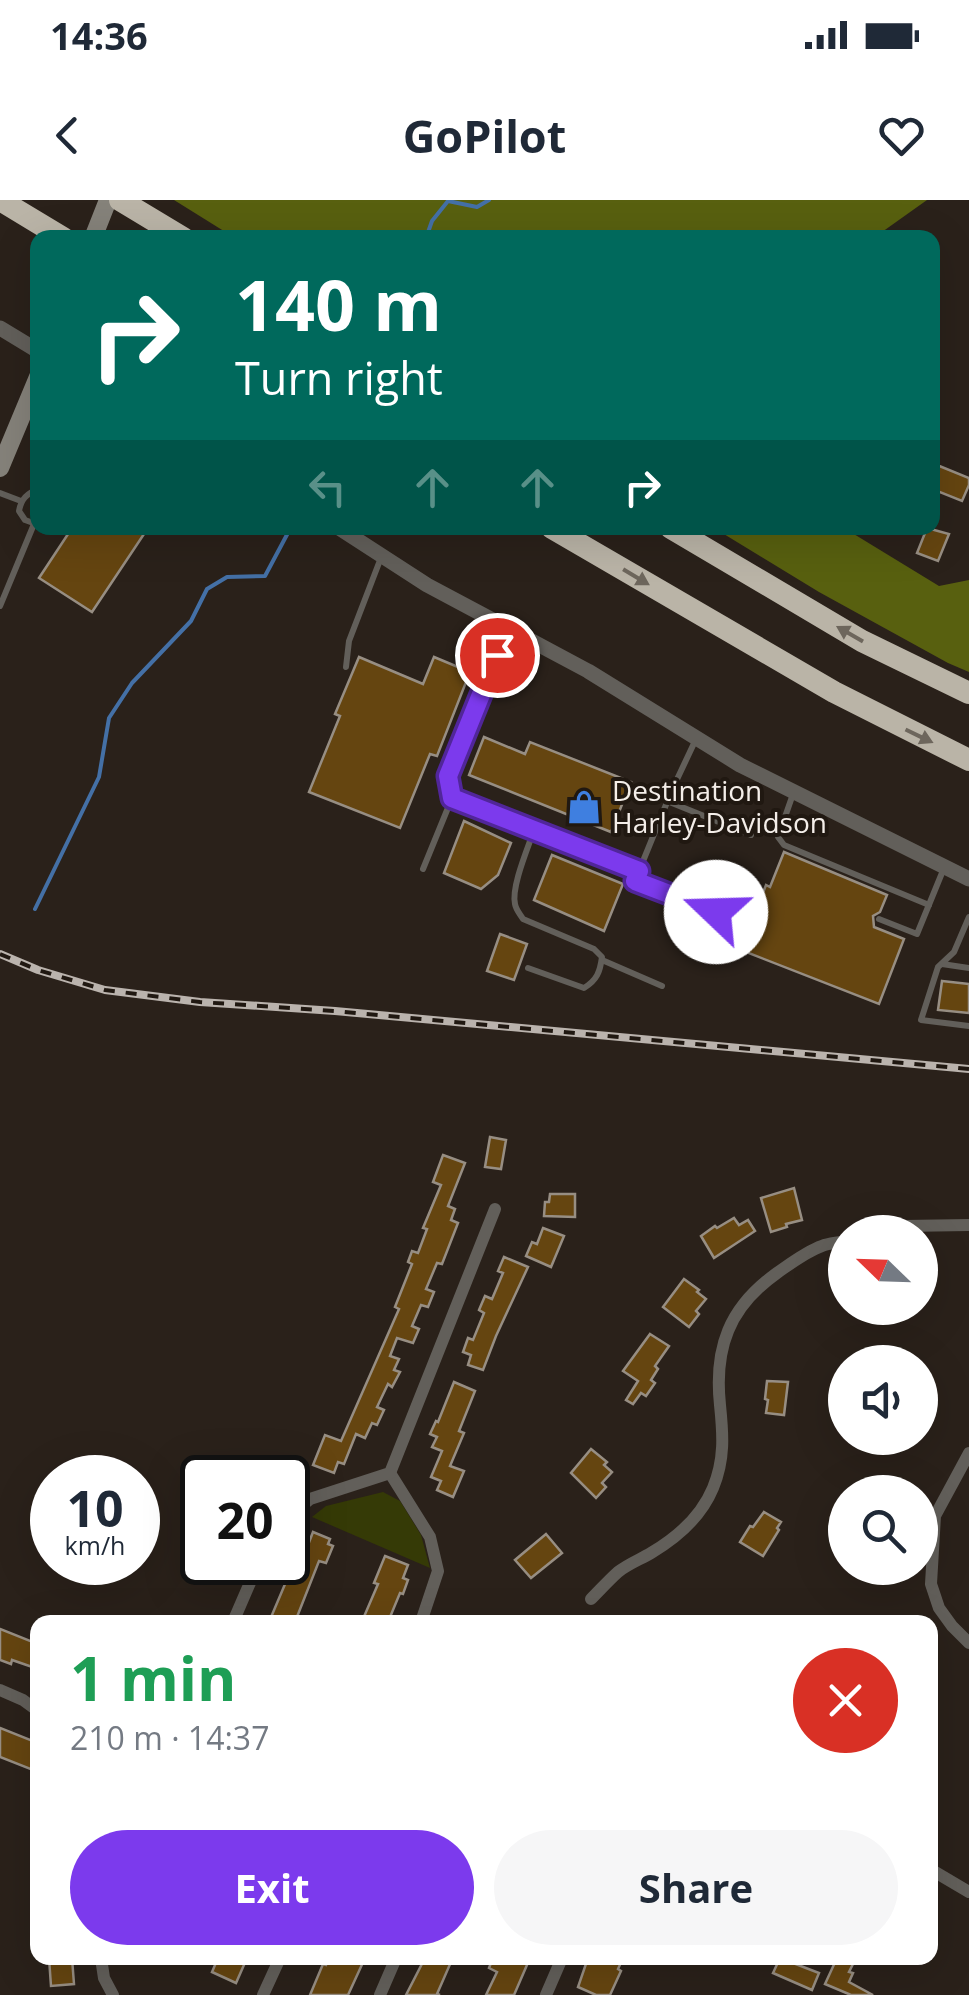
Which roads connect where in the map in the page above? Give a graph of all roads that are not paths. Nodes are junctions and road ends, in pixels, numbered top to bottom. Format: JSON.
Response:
{"nodes":[{"id":1,"x":0,"y":200,"type":"edge"},
{"id":2,"x":108,"y":200,"type":"edge"},
{"id":3,"x":120,"y":200,"type":"edge"},
{"id":4,"x":51,"y":230,"type":"edge"},
{"id":5,"x":96,"y":230,"type":"edge"},
{"id":6,"x":170,"y":230,"type":"edge"},
{"id":7,"x":0,"y":328,"type":"edge"},
{"id":8,"x":30,"y":346,"type":"edge"},
{"id":9,"x":30,"y":396,"type":"edge"},
{"id":10,"x":0,"y":468,"type":"edge"},
{"id":11,"x":30,"y":492,"type":"edge"},
{"id":12,"x":0,"y":493,"type":"edge"},
{"id":13,"x":21,"y":501,"type":"junction"},
{"id":14,"x":30,"y":522,"type":"edge"},
{"id":15,"x":31,"y":535,"type":"edge"},
{"id":16,"x":351,"y":535,"type":"edge"},
{"id":17,"x":564,"y":535,"type":"edge"},
{"id":18,"x":683,"y":535,"type":"edge"},
{"id":19,"x":382,"y":555,"type":"junction"},
{"id":20,"x":0,"y":606,"type":"edge"},
{"id":21,"x":508,"y":628,"type":"junction"},
{"id":22,"x":346,"y":667,"type":"dead end"},
{"id":23,"x":969,"y":693,"type":"edge"},
{"id":24,"x":696,"y":738,"type":"junction"},
{"id":25,"x":969,"y":760,"type":"edge"},
{"id":26,"x":794,"y":792,"type":"junction"},
{"id":27,"x":452,"y":798,"type":"junction"},
{"id":28,"x":667,"y":801,"type":"junction"},
{"id":29,"x":534,"y":830,"type":"junction"},
{"id":30,"x":750,"y":835,"type":"dead end"},
{"id":31,"x":945,"y":867,"type":"junction"},
{"id":32,"x":423,"y":870,"type":"dead end"},
{"id":33,"x":639,"y":871,"type":"junction"},
{"id":34,"x":969,"y":879,"type":"edge"},
{"id":35,"x":929,"y":905,"type":"junction"},
{"id":36,"x":716,"y":912,"type":"dead end"},
{"id":37,"x":969,"y":917,"type":"edge"},
{"id":38,"x":879,"y":919,"type":"dead end"},
{"id":39,"x":602,"y":960,"type":"junction"},
{"id":40,"x":941,"y":964,"type":"junction"},
{"id":41,"x":528,"y":968,"type":"dead end"},
{"id":42,"x":969,"y":968,"type":"edge"},
{"id":43,"x":662,"y":986,"type":"dead end"},
{"id":44,"x":969,"y":1026,"type":"edge"},
{"id":45,"x":495,"y":1209,"type":"dead end"},
{"id":46,"x":938,"y":1225,"type":"edge"},
{"id":47,"x":969,"y":1225,"type":"edge"},
{"id":48,"x":828,"y":1245,"type":"edge"},
{"id":49,"x":969,"y":1453,"type":"edge"},
{"id":50,"x":390,"y":1474,"type":"junction"},
{"id":51,"x":310,"y":1499,"type":"edge"},
{"id":52,"x":249,"y":1585,"type":"edge"},
{"id":53,"x":591,"y":1599,"type":"dead end"},
{"id":54,"x":236,"y":1615,"type":"edge"},
{"id":55,"x":423,"y":1615,"type":"edge"},
{"id":56,"x":969,"y":1643,"type":"edge"},
{"id":57,"x":0,"y":1690,"type":"edge"},
{"id":58,"x":30,"y":1705,"type":"edge"},
{"id":59,"x":938,"y":1874,"type":"edge"},
{"id":60,"x":969,"y":1892,"type":"edge"},
{"id":61,"x":101,"y":1965,"type":"edge"},
{"id":62,"x":277,"y":1965,"type":"edge"},
{"id":63,"x":393,"y":1965,"type":"edge"},
{"id":64,"x":559,"y":1965,"type":"edge"},
{"id":65,"x":113,"y":1995,"type":"edge"},
{"id":66,"x":263,"y":1995,"type":"edge"},
{"id":67,"x":380,"y":1995,"type":"edge"},
{"id":68,"x":546,"y":1995,"type":"edge"}],
"edges":[{"from":1,"to":4,"type":"highway"},
{"from":2,"to":5,"type":"main road"},
{"from":3,"to":6,"type":"highway"},
{"from":7,"to":8,"type":"street"},
{"from":9,"to":10,"type":"main road"},
{"from":11,"to":13,"type":"lane"},
{"from":12,"to":13,"type":"lane"},
{"from":13,"to":14,"type":"lane"},
{"from":15,"to":20,"type":"lane"},
{"from":16,"to":19,"type":"street"},
{"from":17,"to":25,"type":"highway","one_way":true},
{"from":23,"to":18,"type":"highway","one_way":true},
{"from":19,"to":21,"type":"street"},
{"from":19,"to":22,"type":"lane"},
{"from":21,"to":24,"type":"street"},
{"from":21,"to":27,"type":"lane"},
{"from":24,"to":26,"type":"street"},
{"from":24,"to":28,"type":"lane"},
{"from":26,"to":31,"type":"street"},
{"from":26,"to":35,"type":"lane"},
{"from":27,"to":29,"type":"lane"},
{"from":27,"to":32,"type":"lane"},
{"from":28,"to":30,"type":"lane"},
{"from":28,"to":33,"type":"lane"},
{"from":29,"to":33,"type":"lane"},
{"from":29,"to":39,"type":"lane"},
{"from":31,"to":34,"type":"street"},
{"from":31,"to":35,"type":"lane"},
{"from":33,"to":36,"type":"lane"},
{"from":35,"to":38,"type":"lane"},
{"from":37,"to":40,"type":"lane"},
{"from":39,"to":41,"type":"lane"},
{"from":39,"to":43,"type":"lane"},
{"from":40,"to":42,"type":"lane"},
{"from":40,"to":44,"type":"lane"},
{"from":45,"to":50,"type":"street"},
{"from":46,"to":47,"type":"street"},
{"from":48,"to":53,"type":"street"},
{"from":49,"to":56,"type":"street"},
{"from":50,"to":51,"type":"street"},
{"from":50,"to":55,"type":"street"},
{"from":52,"to":54,"type":"street"},
{"from":57,"to":58,"type":"street"},
{"from":59,"to":60,"type":"street"},
{"from":61,"to":65,"type":"street"},
{"from":62,"to":66,"type":"street"},
{"from":63,"to":67,"type":"street"},
{"from":64,"to":68,"type":"street"}]}
